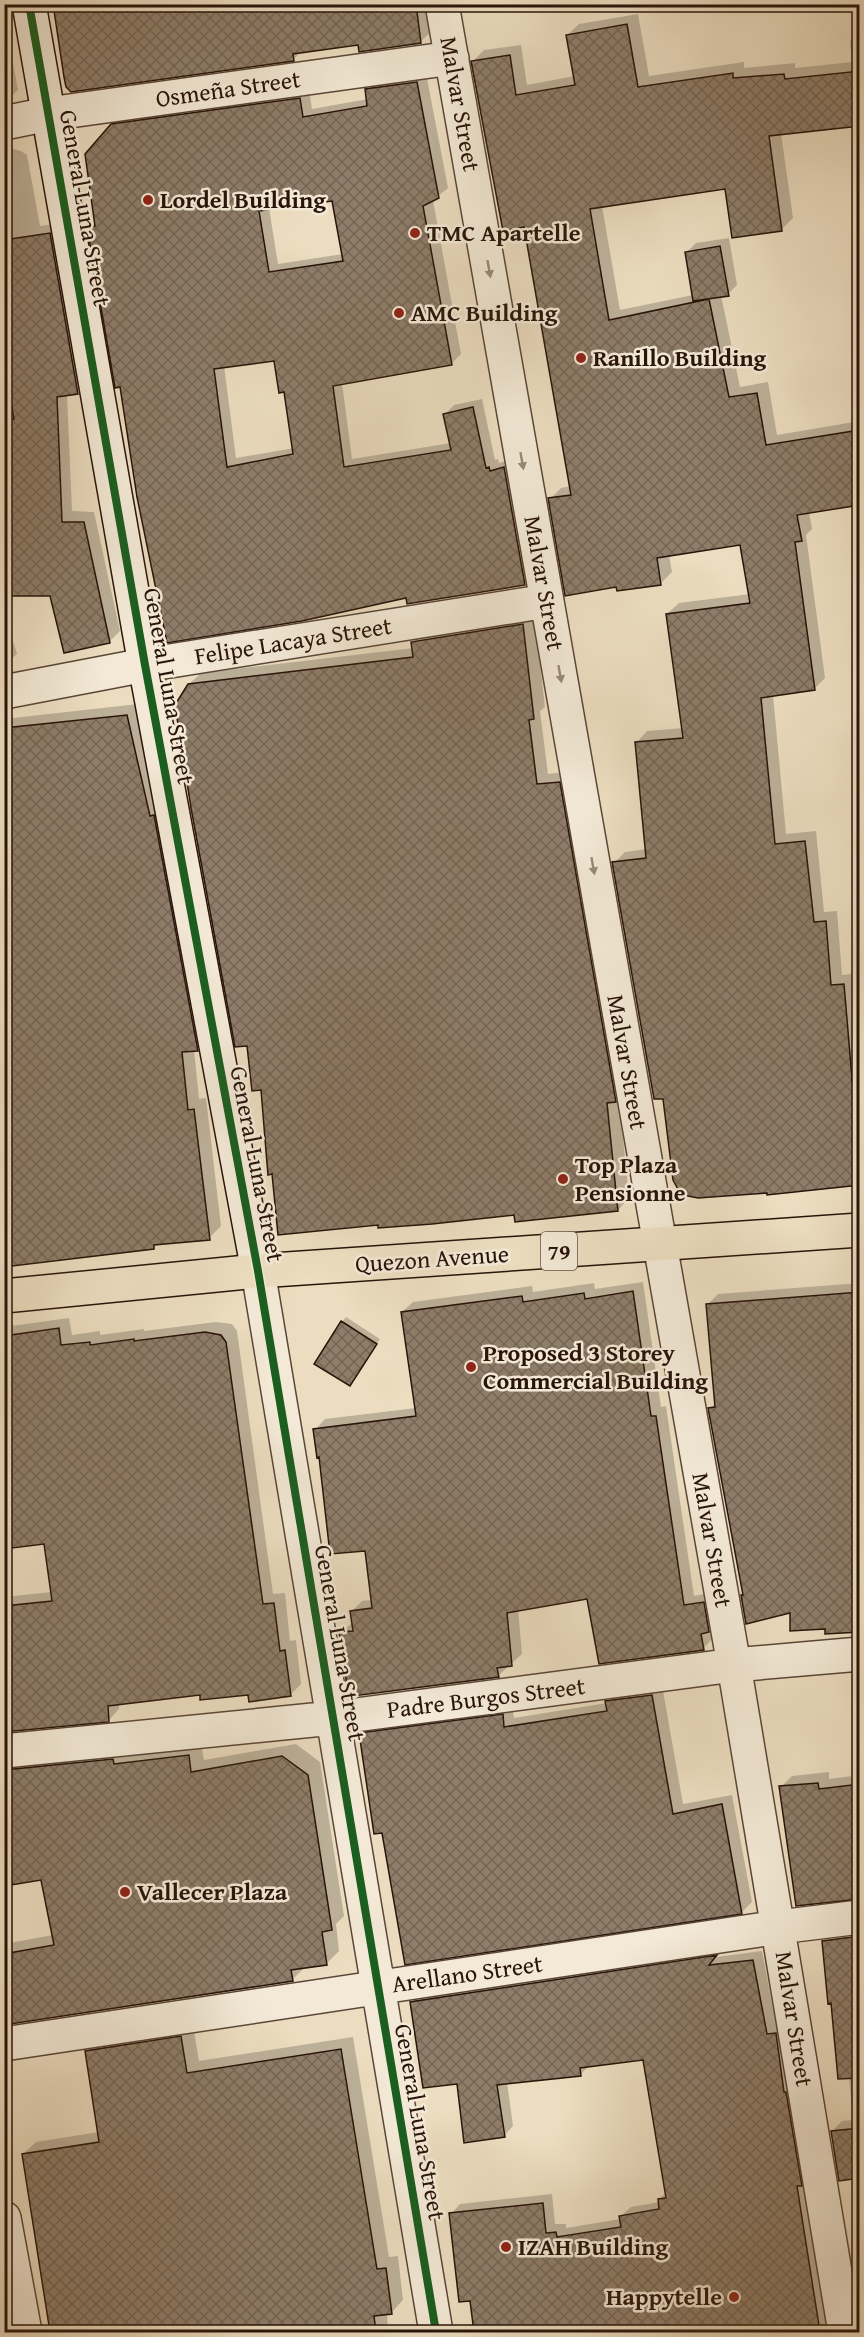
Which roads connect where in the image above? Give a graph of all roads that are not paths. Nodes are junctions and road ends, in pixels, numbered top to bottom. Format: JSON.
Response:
{"nodes":[{"id":1,"x":29,"y":4,"type":"edge"},
{"id":2,"x":442,"y":4,"type":"edge"},
{"id":3,"x":452,"y":58,"type":"junction"},
{"id":4,"x":48,"y":114,"type":"junction"},
{"id":5,"x":4,"y":123,"type":"edge"},
{"id":6,"x":547,"y":600,"type":"junction"},
{"id":7,"x":145,"y":665,"type":"junction"},
{"id":8,"x":4,"y":692,"type":"edge"},
{"id":9,"x":860,"y":1230,"type":"edge"},
{"id":10,"x":659,"y":1244,"type":"junction"},
{"id":11,"x":258,"y":1271,"type":"junction"},
{"id":12,"x":4,"y":1296,"type":"edge"},
{"id":13,"x":860,"y":1654,"type":"edge"},
{"id":14,"x":734,"y":1665,"type":"junction"},
{"id":15,"x":333,"y":1718,"type":"junction"},
{"id":16,"x":4,"y":1751,"type":"edge"},
{"id":17,"x":860,"y":1917,"type":"edge"},
{"id":18,"x":779,"y":1927,"type":"junction"},
{"id":19,"x":378,"y":1987,"type":"junction"},
{"id":20,"x":4,"y":2044,"type":"edge"},
{"id":21,"x":4,"y":2218,"type":"edge"},
{"id":22,"x":25,"y":2332,"type":"edge"},
{"id":23,"x":436,"y":2332,"type":"edge"},
{"id":24,"x":845,"y":2332,"type":"edge"}],
"edges":[{"from":1,"to":4,"type":"street","name":"General Luna Street"},
{"from":2,"to":3,"type":"street","name":"Malvar Street"},
{"from":3,"to":4,"type":"street","name":"Osmeña Street"},
{"from":3,"to":6,"type":"street","name":"Malvar Street","one_way":true},
{"from":4,"to":5,"type":"street","name":"Osmeña Street"},
{"from":4,"to":7,"type":"street","name":"General Luna Street"},
{"from":6,"to":7,"type":"street","name":"Felipe Lacaya Street"},
{"from":6,"to":10,"type":"street","name":"Malvar Street","one_way":true},
{"from":7,"to":8,"type":"street","name":"Felipe Lacaya Street"},
{"from":7,"to":11,"type":"street","name":"General Luna Street"},
{"from":9,"to":10,"type":"main road","name":"Quezon Avenue","number":"79"},
{"from":10,"to":11,"type":"main road","name":"Quezon Avenue","number":"79"},
{"from":10,"to":14,"type":"street","name":"Malvar Street"},
{"from":11,"to":12,"type":"main road","name":"Quezon Avenue","number":"79"},
{"from":11,"to":15,"type":"street","name":"General Luna Street"},
{"from":13,"to":14,"type":"street","name":"Padre Burgos Street"},
{"from":14,"to":15,"type":"street","name":"Padre Burgos Street"},
{"from":14,"to":18,"type":"street","name":"Malvar Street"},
{"from":15,"to":16,"type":"street","name":"Padre Burgos Street"},
{"from":15,"to":19,"type":"street","name":"General Luna Street"},
{"from":17,"to":18,"type":"street","name":"Arellano Street"},
{"from":18,"to":19,"type":"street","name":"Arellano Street"},
{"from":18,"to":24,"type":"street","name":"Malvar Street"},
{"from":19,"to":20,"type":"street","name":"Arellano Street"},
{"from":19,"to":23,"type":"street","name":"General Luna Street"},
{"from":21,"to":22,"type":"street"}]}
